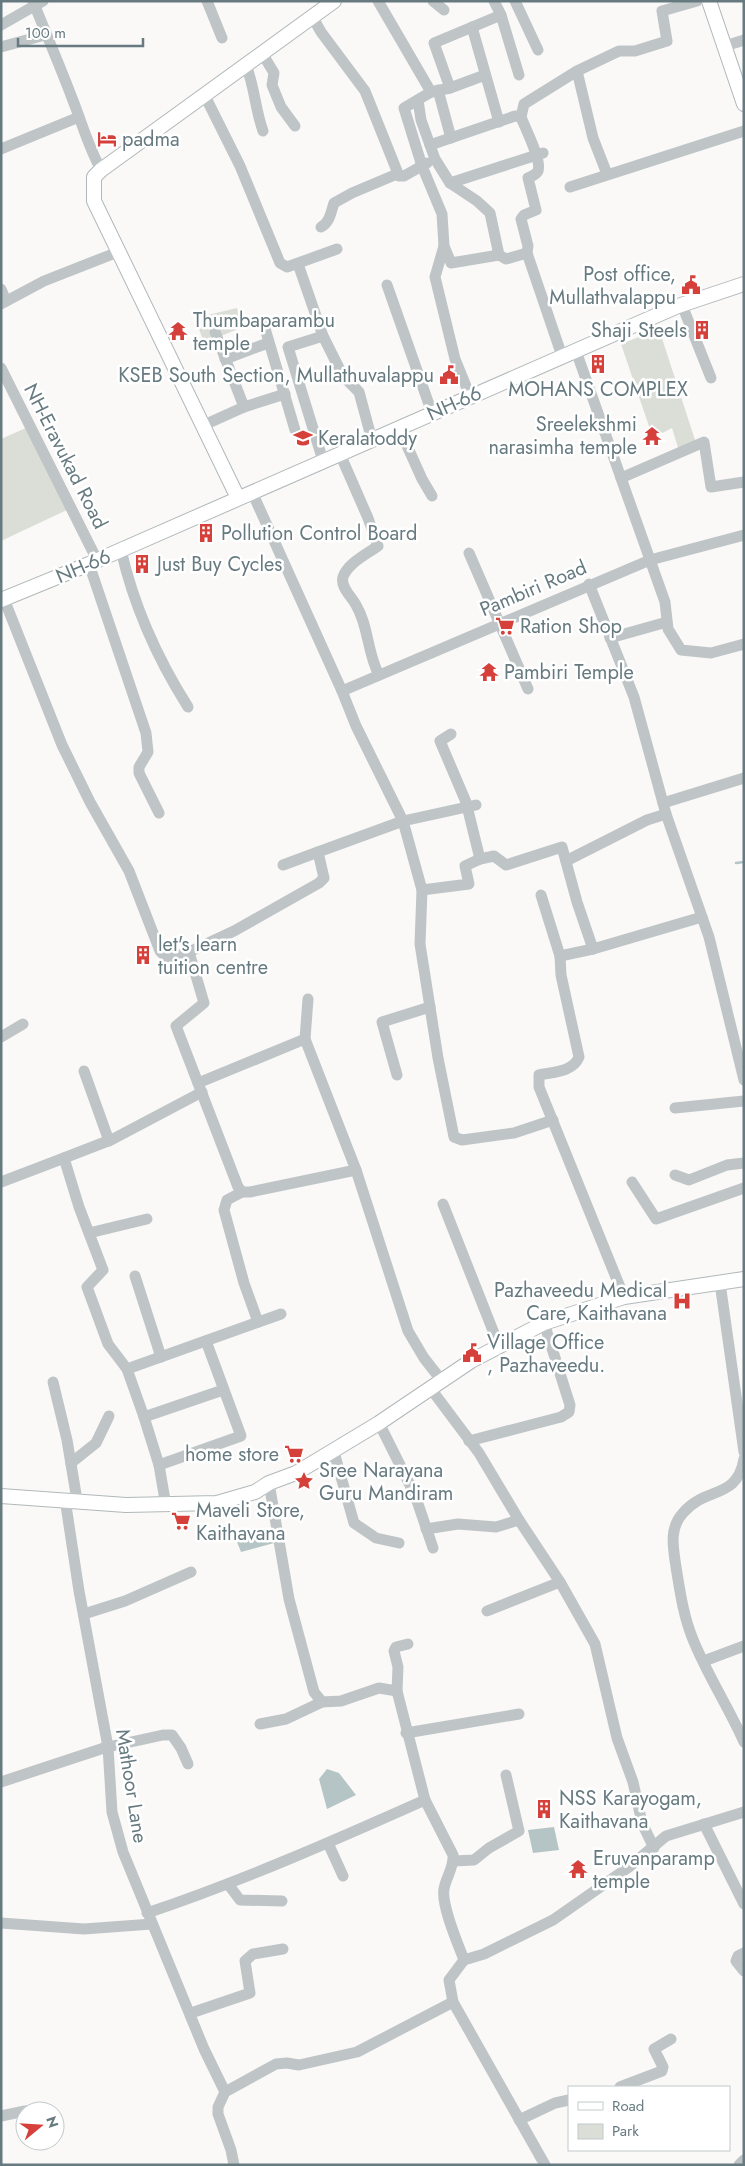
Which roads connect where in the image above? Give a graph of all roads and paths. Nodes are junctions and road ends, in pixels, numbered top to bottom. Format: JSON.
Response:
{"nodes":[{"id":1,"x":207,"y":1,"type":"edge"},
{"id":2,"x":334,"y":1,"type":"edge"},
{"id":3,"x":378,"y":1,"type":"edge"},
{"id":4,"x":433,"y":1,"type":"edge"},
{"id":5,"x":494,"y":1,"type":"edge"},
{"id":6,"x":515,"y":1,"type":"edge"},
{"id":7,"x":698,"y":1,"type":"edge"},
{"id":8,"x":709,"y":1,"type":"edge"},
{"id":9,"x":37,"y":2,"type":"edge"},
{"id":10,"x":444,"y":10,"type":"dead end"},
{"id":11,"x":501,"y":15,"type":"junction"},
{"id":12,"x":312,"y":16,"type":"junction"},
{"id":13,"x":1,"y":25,"type":"edge"},
{"id":14,"x":472,"y":27,"type":"junction"},
{"id":15,"x":45,"y":35,"type":"junction"},
{"id":16,"x":222,"y":38,"type":"dead end"},
{"id":17,"x":744,"y":40,"type":"edge"},
{"id":18,"x":725,"y":46,"type":"junction"},
{"id":19,"x":1,"y":47,"type":"edge"},
{"id":20,"x":538,"y":50,"type":"dead end"},
{"id":21,"x":262,"y":52,"type":"junction"},
{"id":22,"x":246,"y":65,"type":"junction"},
{"id":23,"x":576,"y":71,"type":"junction"},
{"id":24,"x":485,"y":74,"type":"junction"},
{"id":25,"x":519,"y":75,"type":"dead end"},
{"id":26,"x":440,"y":90,"type":"junction"},
{"id":27,"x":204,"y":96,"type":"junction"},
{"id":28,"x":418,"y":100,"type":"junction"},
{"id":29,"x":744,"y":104,"type":"edge"},
{"id":30,"x":79,"y":117,"type":"junction"},
{"id":31,"x":521,"y":117,"type":"junction"},
{"id":32,"x":499,"y":122,"type":"junction"},
{"id":33,"x":295,"y":126,"type":"dead end"},
{"id":34,"x":263,"y":131,"type":"dead end"},
{"id":35,"x":744,"y":132,"type":"edge"},
{"id":36,"x":447,"y":140,"type":"junction"},
{"id":37,"x":430,"y":145,"type":"junction"},
{"id":38,"x":1,"y":148,"type":"edge"},
{"id":39,"x":539,"y":154,"type":"junction"},
{"id":40,"x":434,"y":159,"type":"junction"},
{"id":41,"x":422,"y":166,"type":"junction"},
{"id":42,"x":101,"y":170,"type":"junction"},
{"id":43,"x":398,"y":174,"type":"junction"},
{"id":44,"x":607,"y":174,"type":"junction"},
{"id":45,"x":450,"y":183,"type":"junction"},
{"id":46,"x":570,"y":187,"type":"dead end"},
{"id":47,"x":322,"y":227,"type":"dead end"},
{"id":48,"x":444,"y":246,"type":"junction"},
{"id":49,"x":337,"y":249,"type":"dead end"},
{"id":50,"x":118,"y":252,"type":"junction"},
{"id":51,"x":526,"y":253,"type":"junction"},
{"id":52,"x":499,"y":255,"type":"junction"},
{"id":53,"x":298,"y":264,"type":"junction"},
{"id":54,"x":744,"y":284,"type":"edge"},
{"id":55,"x":387,"y":286,"type":"dead end"},
{"id":56,"x":1,"y":289,"type":"edge"},
{"id":57,"x":4,"y":302,"type":"edge"},
{"id":58,"x":682,"y":305,"type":"junction"},
{"id":59,"x":264,"y":326,"type":"dead end"},
{"id":60,"x":215,"y":332,"type":"dead end"},
{"id":61,"x":323,"y":336,"type":"junction"},
{"id":62,"x":268,"y":343,"type":"junction"},
{"id":63,"x":576,"y":351,"type":"junction"},
{"id":64,"x":562,"y":356,"type":"junction"},
{"id":65,"x":225,"y":359,"type":"junction"},
{"id":66,"x":1,"y":368,"type":"edge"},
{"id":67,"x":711,"y":378,"type":"dead end"},
{"id":68,"x":285,"y":394,"type":"junction"},
{"id":69,"x":470,"y":396,"type":"junction"},
{"id":70,"x":244,"y":407,"type":"junction"},
{"id":71,"x":432,"y":413,"type":"junction"},
{"id":72,"x":204,"y":425,"type":"junction"},
{"id":73,"x":399,"y":428,"type":"junction"},
{"id":74,"x":295,"y":430,"type":"dead end"},
{"id":75,"x":372,"y":440,"type":"junction"},
{"id":76,"x":340,"y":454,"type":"junction"},
{"id":77,"x":323,"y":461,"type":"junction"},
{"id":78,"x":621,"y":478,"type":"junction"},
{"id":79,"x":744,"y":482,"type":"edge"},
{"id":80,"x":252,"y":492,"type":"junction"},
{"id":81,"x":432,"y":496,"type":"dead end"},
{"id":82,"x":238,"y":498,"type":"junction"},
{"id":83,"x":744,"y":535,"type":"edge"},
{"id":84,"x":121,"y":550,"type":"junction"},
{"id":85,"x":469,"y":553,"type":"dead end"},
{"id":86,"x":650,"y":560,"type":"junction"},
{"id":87,"x":93,"y":562,"type":"junction"},
{"id":88,"x":589,"y":584,"type":"junction"},
{"id":89,"x":3,"y":600,"type":"edge"},
{"id":90,"x":667,"y":622,"type":"junction"},
{"id":91,"x":498,"y":623,"type":"junction"},
{"id":92,"x":610,"y":638,"type":"junction"},
{"id":93,"x":744,"y":644,"type":"edge"},
{"id":94,"x":379,"y":675,"type":"junction"},
{"id":95,"x":528,"y":689,"type":"dead end"},
{"id":96,"x":342,"y":691,"type":"junction"},
{"id":97,"x":188,"y":707,"type":"dead end"},
{"id":98,"x":451,"y":734,"type":"dead end"},
{"id":99,"x":744,"y":778,"type":"edge"},
{"id":100,"x":472,"y":806,"type":"junction"},
{"id":101,"x":665,"y":808,"type":"junction"},
{"id":102,"x":159,"y":813,"type":"dead end"},
{"id":103,"x":403,"y":821,"type":"junction"},
{"id":104,"x":318,"y":852,"type":"junction"},
{"id":105,"x":480,"y":859,"type":"junction"},
{"id":106,"x":566,"y":861,"type":"junction"},
{"id":107,"x":283,"y":865,"type":"dead end"},
{"id":108,"x":422,"y":890,"type":"junction"},
{"id":109,"x":541,"y":895,"type":"dead end"},
{"id":110,"x":702,"y":917,"type":"junction"},
{"id":111,"x":593,"y":949,"type":"junction"},
{"id":112,"x":189,"y":952,"type":"junction"},
{"id":113,"x":560,"y":956,"type":"junction"},
{"id":114,"x":308,"y":999,"type":"dead end"},
{"id":115,"x":430,"y":1007,"type":"junction"},
{"id":116,"x":23,"y":1024,"type":"dead end"},
{"id":117,"x":1,"y":1037,"type":"edge"},
{"id":118,"x":305,"y":1039,"type":"junction"},
{"id":119,"x":742,"y":1059,"type":"edge"},
{"id":120,"x":84,"y":1071,"type":"dead end"},
{"id":121,"x":398,"y":1075,"type":"dead end"},
{"id":122,"x":744,"y":1080,"type":"edge"},
{"id":123,"x":200,"y":1087,"type":"junction"},
{"id":124,"x":744,"y":1101,"type":"edge"},
{"id":125,"x":675,"y":1108,"type":"dead end"},
{"id":126,"x":553,"y":1120,"type":"junction"},
{"id":127,"x":109,"y":1141,"type":"junction"},
{"id":128,"x":64,"y":1158,"type":"junction"},
{"id":129,"x":744,"y":1163,"type":"edge"},
{"id":130,"x":356,"y":1170,"type":"junction"},
{"id":131,"x":675,"y":1175,"type":"dead end"},
{"id":132,"x":1,"y":1182,"type":"edge"},
{"id":133,"x":632,"y":1182,"type":"dead end"},
{"id":134,"x":744,"y":1188,"type":"edge"},
{"id":135,"x":242,"y":1192,"type":"junction"},
{"id":136,"x":443,"y":1204,"type":"dead end"},
{"id":137,"x":147,"y":1219,"type":"dead end"},
{"id":138,"x":89,"y":1233,"type":"junction"},
{"id":139,"x":135,"y":1276,"type":"dead end"},
{"id":140,"x":744,"y":1279,"type":"edge"},
{"id":141,"x":720,"y":1283,"type":"junction"},
{"id":142,"x":624,"y":1297,"type":"junction"},
{"id":143,"x":282,"y":1314,"type":"dead end"},
{"id":144,"x":258,"y":1322,"type":"junction"},
{"id":145,"x":544,"y":1323,"type":"junction"},
{"id":146,"x":206,"y":1341,"type":"junction"},
{"id":147,"x":500,"y":1346,"type":"junction"},
{"id":148,"x":161,"y":1357,"type":"junction"},
{"id":149,"x":127,"y":1369,"type":"junction"},
{"id":150,"x":54,"y":1382,"type":"dead end"},
{"id":151,"x":437,"y":1385,"type":"junction"},
{"id":152,"x":223,"y":1390,"type":"junction"},
{"id":153,"x":109,"y":1416,"type":"dead end"},
{"id":154,"x":144,"y":1417,"type":"junction"},
{"id":155,"x":379,"y":1423,"type":"junction"},
{"id":156,"x":469,"y":1440,"type":"junction"},
{"id":157,"x":334,"y":1452,"type":"junction"},
{"id":158,"x":744,"y":1452,"type":"edge"},
{"id":159,"x":744,"y":1458,"type":"edge"},
{"id":160,"x":71,"y":1463,"type":"junction"},
{"id":161,"x":159,"y":1465,"type":"junction"},
{"id":162,"x":269,"y":1483,"type":"junction"},
{"id":163,"x":1,"y":1496,"type":"edge"},
{"id":164,"x":71,"y":1499,"type":"junction"},
{"id":165,"x":166,"y":1506,"type":"junction"},
{"id":166,"x":519,"y":1520,"type":"junction"},
{"id":167,"x":426,"y":1529,"type":"junction"},
{"id":168,"x":399,"y":1543,"type":"dead end"},
{"id":169,"x":433,"y":1548,"type":"dead end"},
{"id":170,"x":191,"y":1572,"type":"dead end"},
{"id":171,"x":560,"y":1582,"type":"junction"},
{"id":172,"x":487,"y":1611,"type":"dead end"},
{"id":173,"x":84,"y":1614,"type":"junction"},
{"id":174,"x":408,"y":1644,"type":"dead end"},
{"id":175,"x":744,"y":1646,"type":"edge"},
{"id":176,"x":704,"y":1662,"type":"junction"},
{"id":177,"x":397,"y":1691,"type":"junction"},
{"id":178,"x":322,"y":1702,"type":"junction"},
{"id":179,"x":520,"y":1714,"type":"dead end"},
{"id":180,"x":260,"y":1724,"type":"dead end"},
{"id":181,"x":406,"y":1733,"type":"junction"},
{"id":182,"x":744,"y":1742,"type":"edge"},
{"id":183,"x":108,"y":1747,"type":"junction"},
{"id":184,"x":188,"y":1764,"type":"dead end"},
{"id":185,"x":506,"y":1775,"type":"dead end"},
{"id":186,"x":1,"y":1782,"type":"edge"},
{"id":187,"x":424,"y":1800,"type":"junction"},
{"id":188,"x":744,"y":1812,"type":"edge"},
{"id":189,"x":704,"y":1824,"type":"junction"},
{"id":190,"x":328,"y":1843,"type":"junction"},
{"id":191,"x":654,"y":1848,"type":"junction"},
{"id":192,"x":454,"y":1861,"type":"junction"},
{"id":193,"x":343,"y":1876,"type":"dead end"},
{"id":194,"x":228,"y":1884,"type":"junction"},
{"id":195,"x":282,"y":1901,"type":"dead end"},
{"id":196,"x":744,"y":1904,"type":"edge"},
{"id":197,"x":147,"y":1912,"type":"junction"},
{"id":198,"x":1,"y":1923,"type":"edge"},
{"id":199,"x":152,"y":1924,"type":"junction"},
{"id":200,"x":283,"y":1949,"type":"dead end"},
{"id":201,"x":744,"y":1953,"type":"edge"},
{"id":202,"x":464,"y":1960,"type":"junction"},
{"id":203,"x":744,"y":1971,"type":"edge"},
{"id":204,"x":453,"y":2002,"type":"junction"},
{"id":205,"x":191,"y":2013,"type":"junction"},
{"id":206,"x":672,"y":2039,"type":"dead end"},
{"id":207,"x":633,"y":2085,"type":"edge"},
{"id":208,"x":226,"y":2092,"type":"junction"},
{"id":209,"x":568,"y":2100,"type":"edge"},
{"id":210,"x":15,"y":2113,"type":"edge"},
{"id":211,"x":1,"y":2116,"type":"edge"},
{"id":212,"x":519,"y":2120,"type":"junction"},
{"id":213,"x":744,"y":2160,"type":"edge"},
{"id":214,"x":546,"y":2164,"type":"edge"},
{"id":215,"x":234,"y":2165,"type":"edge"},
{"id":216,"x":739,"y":2165,"type":"edge"}],
"edges":[{"from":1,"to":16,"type":"street"},
{"from":2,"to":12,"type":"main road"},
{"from":3,"to":26,"type":"street"},
{"from":4,"to":10,"type":"street"},
{"from":5,"to":11,"type":"street"},
{"from":6,"to":20,"type":"street"},
{"from":7,"to":23,"type":"street"},
{"from":8,"to":18,"type":"main road"},
{"from":9,"to":13,"type":"street"},
{"from":9,"to":15,"type":"street"},
{"from":11,"to":14,"type":"street"},
{"from":11,"to":25,"type":"street"},
{"from":12,"to":21,"type":"main road"},
{"from":12,"to":43,"type":"street"},
{"from":14,"to":24,"type":"street"},
{"from":14,"to":26,"type":"street"},
{"from":15,"to":19,"type":"street"},
{"from":15,"to":30,"type":"street"},
{"from":17,"to":18,"type":"street"},
{"from":18,"to":29,"type":"main road"},
{"from":21,"to":22,"type":"main road"},
{"from":21,"to":33,"type":"street"},
{"from":22,"to":27,"type":"main road"},
{"from":22,"to":34,"type":"street"},
{"from":23,"to":31,"type":"street"},
{"from":23,"to":44,"type":"street"},
{"from":24,"to":26,"type":"street"},
{"from":24,"to":32,"type":"street"},
{"from":26,"to":28,"type":"street"},
{"from":26,"to":36,"type":"street"},
{"from":27,"to":42,"type":"main road"},
{"from":27,"to":53,"type":"street"},
{"from":28,"to":37,"type":"street"},
{"from":28,"to":41,"type":"street"},
{"from":30,"to":38,"type":"street"},
{"from":30,"to":42,"type":"street"},
{"from":31,"to":32,"type":"street"},
{"from":31,"to":39,"type":"street"},
{"from":32,"to":36,"type":"street"},
{"from":35,"to":44,"type":"street"},
{"from":36,"to":37,"type":"street"},
{"from":36,"to":40,"type":"street"},
{"from":37,"to":40,"type":"street"},
{"from":39,"to":45,"type":"street"},
{"from":39,"to":51,"type":"street"},
{"from":40,"to":41,"type":"street"},
{"from":40,"to":45,"type":"street"},
{"from":41,"to":43,"type":"street"},
{"from":41,"to":48,"type":"street"},
{"from":42,"to":50,"type":"main road"},
{"from":43,"to":47,"type":"street"},
{"from":44,"to":46,"type":"street"},
{"from":45,"to":52,"type":"street"},
{"from":48,"to":52,"type":"street"},
{"from":48,"to":69,"type":"street"},
{"from":49,"to":53,"type":"street"},
{"from":50,"to":57,"type":"street"},
{"from":50,"to":72,"type":"main road"},
{"from":51,"to":52,"type":"street"},
{"from":51,"to":64,"type":"street"},
{"from":53,"to":61,"type":"street"},
{"from":54,"to":58,"type":"main road","name":"NH-66"},
{"from":55,"to":71,"type":"street"},
{"from":56,"to":57,"type":"street"},
{"from":58,"to":63,"type":"main road","name":"NH-66"},
{"from":58,"to":67,"type":"street"},
{"from":59,"to":62,"type":"street"},
{"from":60,"to":65,"type":"street"},
{"from":61,"to":75,"type":"street"},
{"from":61,"to":77,"type":"street"},
{"from":62,"to":65,"type":"street"},
{"from":62,"to":68,"type":"street"},
{"from":63,"to":64,"type":"main road","name":"NH-66"},
{"from":63,"to":78,"type":"street"},
{"from":64,"to":69,"type":"main road","name":"NH-66"},
{"from":65,"to":70,"type":"street"},
{"from":66,"to":87,"type":"street","name":"NH-Eravukad Road"},
{"from":68,"to":70,"type":"street"},
{"from":68,"to":74,"type":"street"},
{"from":69,"to":71,"type":"main road","name":"NH-66"},
{"from":70,"to":72,"type":"street"},
{"from":71,"to":73,"type":"main road","name":"NH-66"},
{"from":72,"to":82,"type":"main road"},
{"from":73,"to":75,"type":"main road","name":"NH-66"},
{"from":73,"to":81,"type":"street"},
{"from":75,"to":76,"type":"main road","name":"NH-66"},
{"from":76,"to":77,"type":"main road","name":"NH-66"},
{"from":76,"to":94,"type":"street"},
{"from":77,"to":80,"type":"main road","name":"NH-66"},
{"from":78,"to":79,"type":"street"},
{"from":78,"to":86,"type":"street"},
{"from":80,"to":82,"type":"main road","name":"NH-66"},
{"from":80,"to":96,"type":"street"},
{"from":82,"to":84,"type":"main road","name":"NH-66"},
{"from":83,"to":86,"type":"street","name":"Pambiri Road"},
{"from":84,"to":87,"type":"main road","name":"NH-66"},
{"from":84,"to":97,"type":"street"},
{"from":85,"to":91,"type":"street"},
{"from":86,"to":88,"type":"street","name":"Pambiri Road"},
{"from":86,"to":90,"type":"street"},
{"from":87,"to":89,"type":"main road","name":"NH-66"},
{"from":87,"to":102,"type":"street","name":"NH-Eravukad Road"},
{"from":88,"to":91,"type":"street","name":"Pambiri Road"},
{"from":88,"to":92,"type":"street"},
{"from":89,"to":112,"type":"street"},
{"from":90,"to":92,"type":"street"},
{"from":90,"to":93,"type":"street"},
{"from":91,"to":94,"type":"street","name":"Pambiri Road"},
{"from":91,"to":95,"type":"street"},
{"from":92,"to":101,"type":"street"},
{"from":94,"to":96,"type":"street","name":"Pambiri Road"},
{"from":96,"to":103,"type":"street"},
{"from":98,"to":100,"type":"street"},
{"from":99,"to":101,"type":"street"},
{"from":100,"to":103,"type":"street"},
{"from":100,"to":105,"type":"street"},
{"from":101,"to":106,"type":"street"},
{"from":101,"to":110,"type":"street"},
{"from":103,"to":104,"type":"street"},
{"from":103,"to":108,"type":"street"},
{"from":104,"to":107,"type":"street"},
{"from":104,"to":112,"type":"street"},
{"from":105,"to":106,"type":"street"},
{"from":105,"to":108,"type":"street"},
{"from":106,"to":111,"type":"street"},
{"from":108,"to":115,"type":"street"},
{"from":109,"to":113,"type":"street"},
{"from":110,"to":111,"type":"street"},
{"from":110,"to":119,"type":"street"},
{"from":111,"to":113,"type":"street"},
{"from":112,"to":123,"type":"street"},
{"from":113,"to":126,"type":"street"},
{"from":114,"to":118,"type":"street"},
{"from":115,"to":121,"type":"street"},
{"from":115,"to":126,"type":"street"},
{"from":116,"to":117,"type":"street"},
{"from":118,"to":123,"type":"street"},
{"from":118,"to":130,"type":"street"},
{"from":119,"to":122,"type":"street"},
{"from":120,"to":127,"type":"street"},
{"from":123,"to":127,"type":"street"},
{"from":123,"to":135,"type":"street"},
{"from":124,"to":125,"type":"street"},
{"from":126,"to":142,"type":"street"},
{"from":127,"to":128,"type":"street"},
{"from":128,"to":132,"type":"street"},
{"from":128,"to":138,"type":"street"},
{"from":129,"to":131,"type":"street"},
{"from":130,"to":135,"type":"street"},
{"from":130,"to":151,"type":"street"},
{"from":133,"to":134,"type":"street"},
{"from":135,"to":144,"type":"street"},
{"from":136,"to":147,"type":"street"},
{"from":137,"to":138,"type":"street"},
{"from":138,"to":149,"type":"street"},
{"from":139,"to":148,"type":"street"},
{"from":140,"to":141,"type":"main road"},
{"from":141,"to":142,"type":"main road"},
{"from":141,"to":158,"type":"street"},
{"from":142,"to":145,"type":"main road"},
{"from":143,"to":144,"type":"street"},
{"from":144,"to":146,"type":"street"},
{"from":145,"to":147,"type":"main road"},
{"from":145,"to":156,"type":"street"},
{"from":146,"to":148,"type":"street"},
{"from":146,"to":152,"type":"street"},
{"from":147,"to":151,"type":"main road"},
{"from":148,"to":149,"type":"street"},
{"from":149,"to":154,"type":"street"},
{"from":150,"to":160,"type":"street","name":"Mathoor Lane"},
{"from":151,"to":155,"type":"main road"},
{"from":151,"to":156,"type":"street"},
{"from":152,"to":154,"type":"street"},
{"from":152,"to":161,"type":"street"},
{"from":153,"to":160,"type":"street"},
{"from":154,"to":161,"type":"street"},
{"from":155,"to":157,"type":"main road"},
{"from":155,"to":167,"type":"street"},
{"from":156,"to":166,"type":"street"},
{"from":157,"to":162,"type":"main road"},
{"from":157,"to":168,"type":"street"},
{"from":159,"to":176,"type":"street"},
{"from":160,"to":164,"type":"street","name":"Mathoor Lane"},
{"from":161,"to":165,"type":"street"},
{"from":162,"to":165,"type":"main road"},
{"from":162,"to":178,"type":"street"},
{"from":163,"to":164,"type":"main road"},
{"from":164,"to":165,"type":"main road"},
{"from":164,"to":173,"type":"street","name":"Mathoor Lane"},
{"from":166,"to":167,"type":"street"},
{"from":166,"to":171,"type":"street"},
{"from":167,"to":169,"type":"street"},
{"from":170,"to":173,"type":"street"},
{"from":171,"to":172,"type":"street"},
{"from":171,"to":191,"type":"street"},
{"from":173,"to":183,"type":"street","name":"Mathoor Lane"},
{"from":174,"to":177,"type":"street"},
{"from":175,"to":176,"type":"street"},
{"from":176,"to":182,"type":"street"},
{"from":177,"to":178,"type":"street"},
{"from":177,"to":181,"type":"street"},
{"from":178,"to":180,"type":"street"},
{"from":179,"to":181,"type":"street"},
{"from":181,"to":187,"type":"street"},
{"from":183,"to":184,"type":"street"},
{"from":183,"to":186,"type":"street"},
{"from":183,"to":197,"type":"street","name":"Mathoor Lane"},
{"from":185,"to":192,"type":"street"},
{"from":187,"to":190,"type":"street"},
{"from":187,"to":192,"type":"street"},
{"from":188,"to":189,"type":"street"},
{"from":189,"to":191,"type":"street"},
{"from":189,"to":196,"type":"street"},
{"from":190,"to":193,"type":"street"},
{"from":190,"to":194,"type":"street"},
{"from":191,"to":202,"type":"street"},
{"from":192,"to":202,"type":"street"},
{"from":194,"to":195,"type":"street"},
{"from":194,"to":197,"type":"street"},
{"from":197,"to":199,"type":"street","name":"Mathoor Lane"},
{"from":198,"to":199,"type":"street"},
{"from":199,"to":205,"type":"street","name":"Mathoor Lane"},
{"from":200,"to":205,"type":"street"},
{"from":201,"to":203,"type":"street"},
{"from":202,"to":204,"type":"street"},
{"from":204,"to":208,"type":"street"},
{"from":204,"to":212,"type":"street"},
{"from":205,"to":208,"type":"street","name":"Mathoor Lane"},
{"from":206,"to":207,"type":"street"},
{"from":208,"to":215,"type":"street"},
{"from":209,"to":212,"type":"street"},
{"from":210,"to":211,"type":"street"},
{"from":212,"to":214,"type":"street"},
{"from":213,"to":216,"type":"street"}]}
